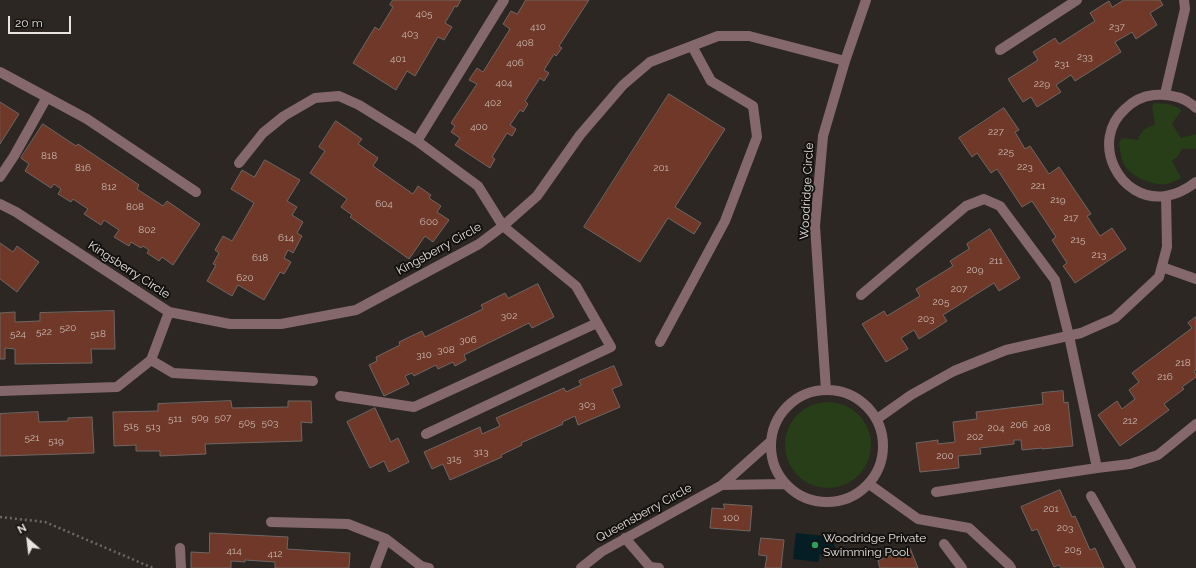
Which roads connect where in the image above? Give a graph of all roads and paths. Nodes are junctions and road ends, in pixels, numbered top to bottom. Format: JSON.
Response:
{"nodes":[{"id":1,"x":504,"y":0,"type":"edge"},
{"id":2,"x":866,"y":0,"type":"edge"},
{"id":3,"x":1077,"y":0,"type":"edge"},
{"id":4,"x":1184,"y":0,"type":"edge"},
{"id":5,"x":692,"y":46,"type":"junction"},
{"id":6,"x":1000,"y":50,"type":"dead end"},
{"id":7,"x":845,"y":61,"type":"junction"},
{"id":8,"x":0,"y":72,"type":"edge"},
{"id":9,"x":1165,"y":94,"type":"junction"},
{"id":10,"x":48,"y":97,"type":"junction"},
{"id":11,"x":1196,"y":108,"type":"edge"},
{"id":12,"x":417,"y":141,"type":"junction"},
{"id":13,"x":239,"y":163,"type":"dead end"},
{"id":14,"x":0,"y":177,"type":"edge"},
{"id":15,"x":1196,"y":182,"type":"edge"},
{"id":16,"x":196,"y":192,"type":"dead end"},
{"id":17,"x":1166,"y":196,"type":"junction"},
{"id":18,"x":0,"y":204,"type":"edge"},
{"id":19,"x":503,"y":226,"type":"junction"},
{"id":20,"x":1162,"y":267,"type":"junction"},
{"id":21,"x":1196,"y":279,"type":"edge"},
{"id":22,"x":861,"y":296,"type":"dead end"},
{"id":23,"x":169,"y":312,"type":"junction"},
{"id":24,"x":597,"y":323,"type":"junction"},
{"id":25,"x":1069,"y":336,"type":"junction"},
{"id":26,"x":660,"y":342,"type":"dead end"},
{"id":27,"x":151,"y":360,"type":"junction"},
{"id":28,"x":313,"y":381,"type":"dead end"},
{"id":29,"x":826,"y":390,"type":"junction"},
{"id":30,"x":0,"y":391,"type":"edge"},
{"id":31,"x":340,"y":396,"type":"dead end"},
{"id":32,"x":877,"y":419,"type":"junction"},
{"id":33,"x":1196,"y":424,"type":"edge"},
{"id":34,"x":426,"y":434,"type":"dead end"},
{"id":35,"x":770,"y":442,"type":"junction"},
{"id":36,"x":1097,"y":468,"type":"junction"},
{"id":37,"x":784,"y":484,"type":"junction"},
{"id":38,"x":870,"y":484,"type":"junction"},
{"id":39,"x":722,"y":485,"type":"junction"},
{"id":40,"x":936,"y":492,"type":"dead end"},
{"id":41,"x":1091,"y":496,"type":"dead end"},
{"id":42,"x":0,"y":517,"type":"edge"},
{"id":43,"x":271,"y":522,"type":"dead end"},
{"id":44,"x":625,"y":538,"type":"junction"},
{"id":45,"x":386,"y":539,"type":"junction"},
{"id":46,"x":944,"y":544,"type":"dead end"},
{"id":47,"x":180,"y":548,"type":"dead end"},
{"id":48,"x":153,"y":568,"type":"edge"},
{"id":49,"x":181,"y":568,"type":"edge"},
{"id":50,"x":375,"y":568,"type":"edge"},
{"id":51,"x":429,"y":568,"type":"edge"},
{"id":52,"x":581,"y":568,"type":"edge"},
{"id":53,"x":659,"y":568,"type":"edge"},
{"id":54,"x":962,"y":568,"type":"edge"},
{"id":55,"x":1010,"y":568,"type":"edge"},
{"id":56,"x":1131,"y":568,"type":"edge"}],
"edges":[{"from":1,"to":12,"type":"street"},
{"from":2,"to":7,"type":"street","name":"Woodridge Circle"},
{"from":3,"to":6,"type":"street"},
{"from":4,"to":9,"type":"street"},
{"from":5,"to":7,"type":"street","name":"Kingsberry Circle"},
{"from":5,"to":19,"type":"street","name":"Kingsberry Circle"},
{"from":5,"to":26,"type":"street"},
{"from":7,"to":29,"type":"street","name":"Woodridge Circle"},
{"from":8,"to":10,"type":"street"},
{"from":9,"to":11,"type":"street"},
{"from":9,"to":17,"type":"street"},
{"from":10,"to":14,"type":"street"},
{"from":10,"to":16,"type":"street"},
{"from":12,"to":13,"type":"street"},
{"from":12,"to":19,"type":"street"},
{"from":15,"to":17,"type":"street"},
{"from":17,"to":20,"type":"street"},
{"from":18,"to":23,"type":"street","name":"Kingsberry Circle"},
{"from":19,"to":23,"type":"street","name":"Kingsberry Circle"},
{"from":19,"to":24,"type":"street"},
{"from":20,"to":21,"type":"street"},
{"from":20,"to":25,"type":"street"},
{"from":22,"to":25,"type":"street"},
{"from":23,"to":27,"type":"street"},
{"from":24,"to":31,"type":"street"},
{"from":24,"to":34,"type":"street"},
{"from":25,"to":32,"type":"street"},
{"from":25,"to":36,"type":"street"},
{"from":27,"to":28,"type":"street"},
{"from":27,"to":30,"type":"street"},
{"from":29,"to":32,"type":"street"},
{"from":29,"to":35,"type":"street"},
{"from":32,"to":38,"type":"street"},
{"from":33,"to":36,"type":"street"},
{"from":35,"to":37,"type":"street"},
{"from":35,"to":39,"type":"street","name":"Queensberry Circle"},
{"from":36,"to":40,"type":"street"},
{"from":37,"to":38,"type":"street"},
{"from":37,"to":39,"type":"street","name":"Queensberry Circle"},
{"from":38,"to":55,"type":"street"},
{"from":39,"to":44,"type":"street","name":"Queensberry Circle"},
{"from":41,"to":56,"type":"street"},
{"from":42,"to":48,"type":"path"},
{"from":43,"to":45,"type":"street"},
{"from":44,"to":52,"type":"street","name":"Queensberry Circle"},
{"from":44,"to":53,"type":"street"},
{"from":45,"to":50,"type":"street"},
{"from":45,"to":51,"type":"street"},
{"from":46,"to":54,"type":"street"},
{"from":47,"to":49,"type":"street"}]}
